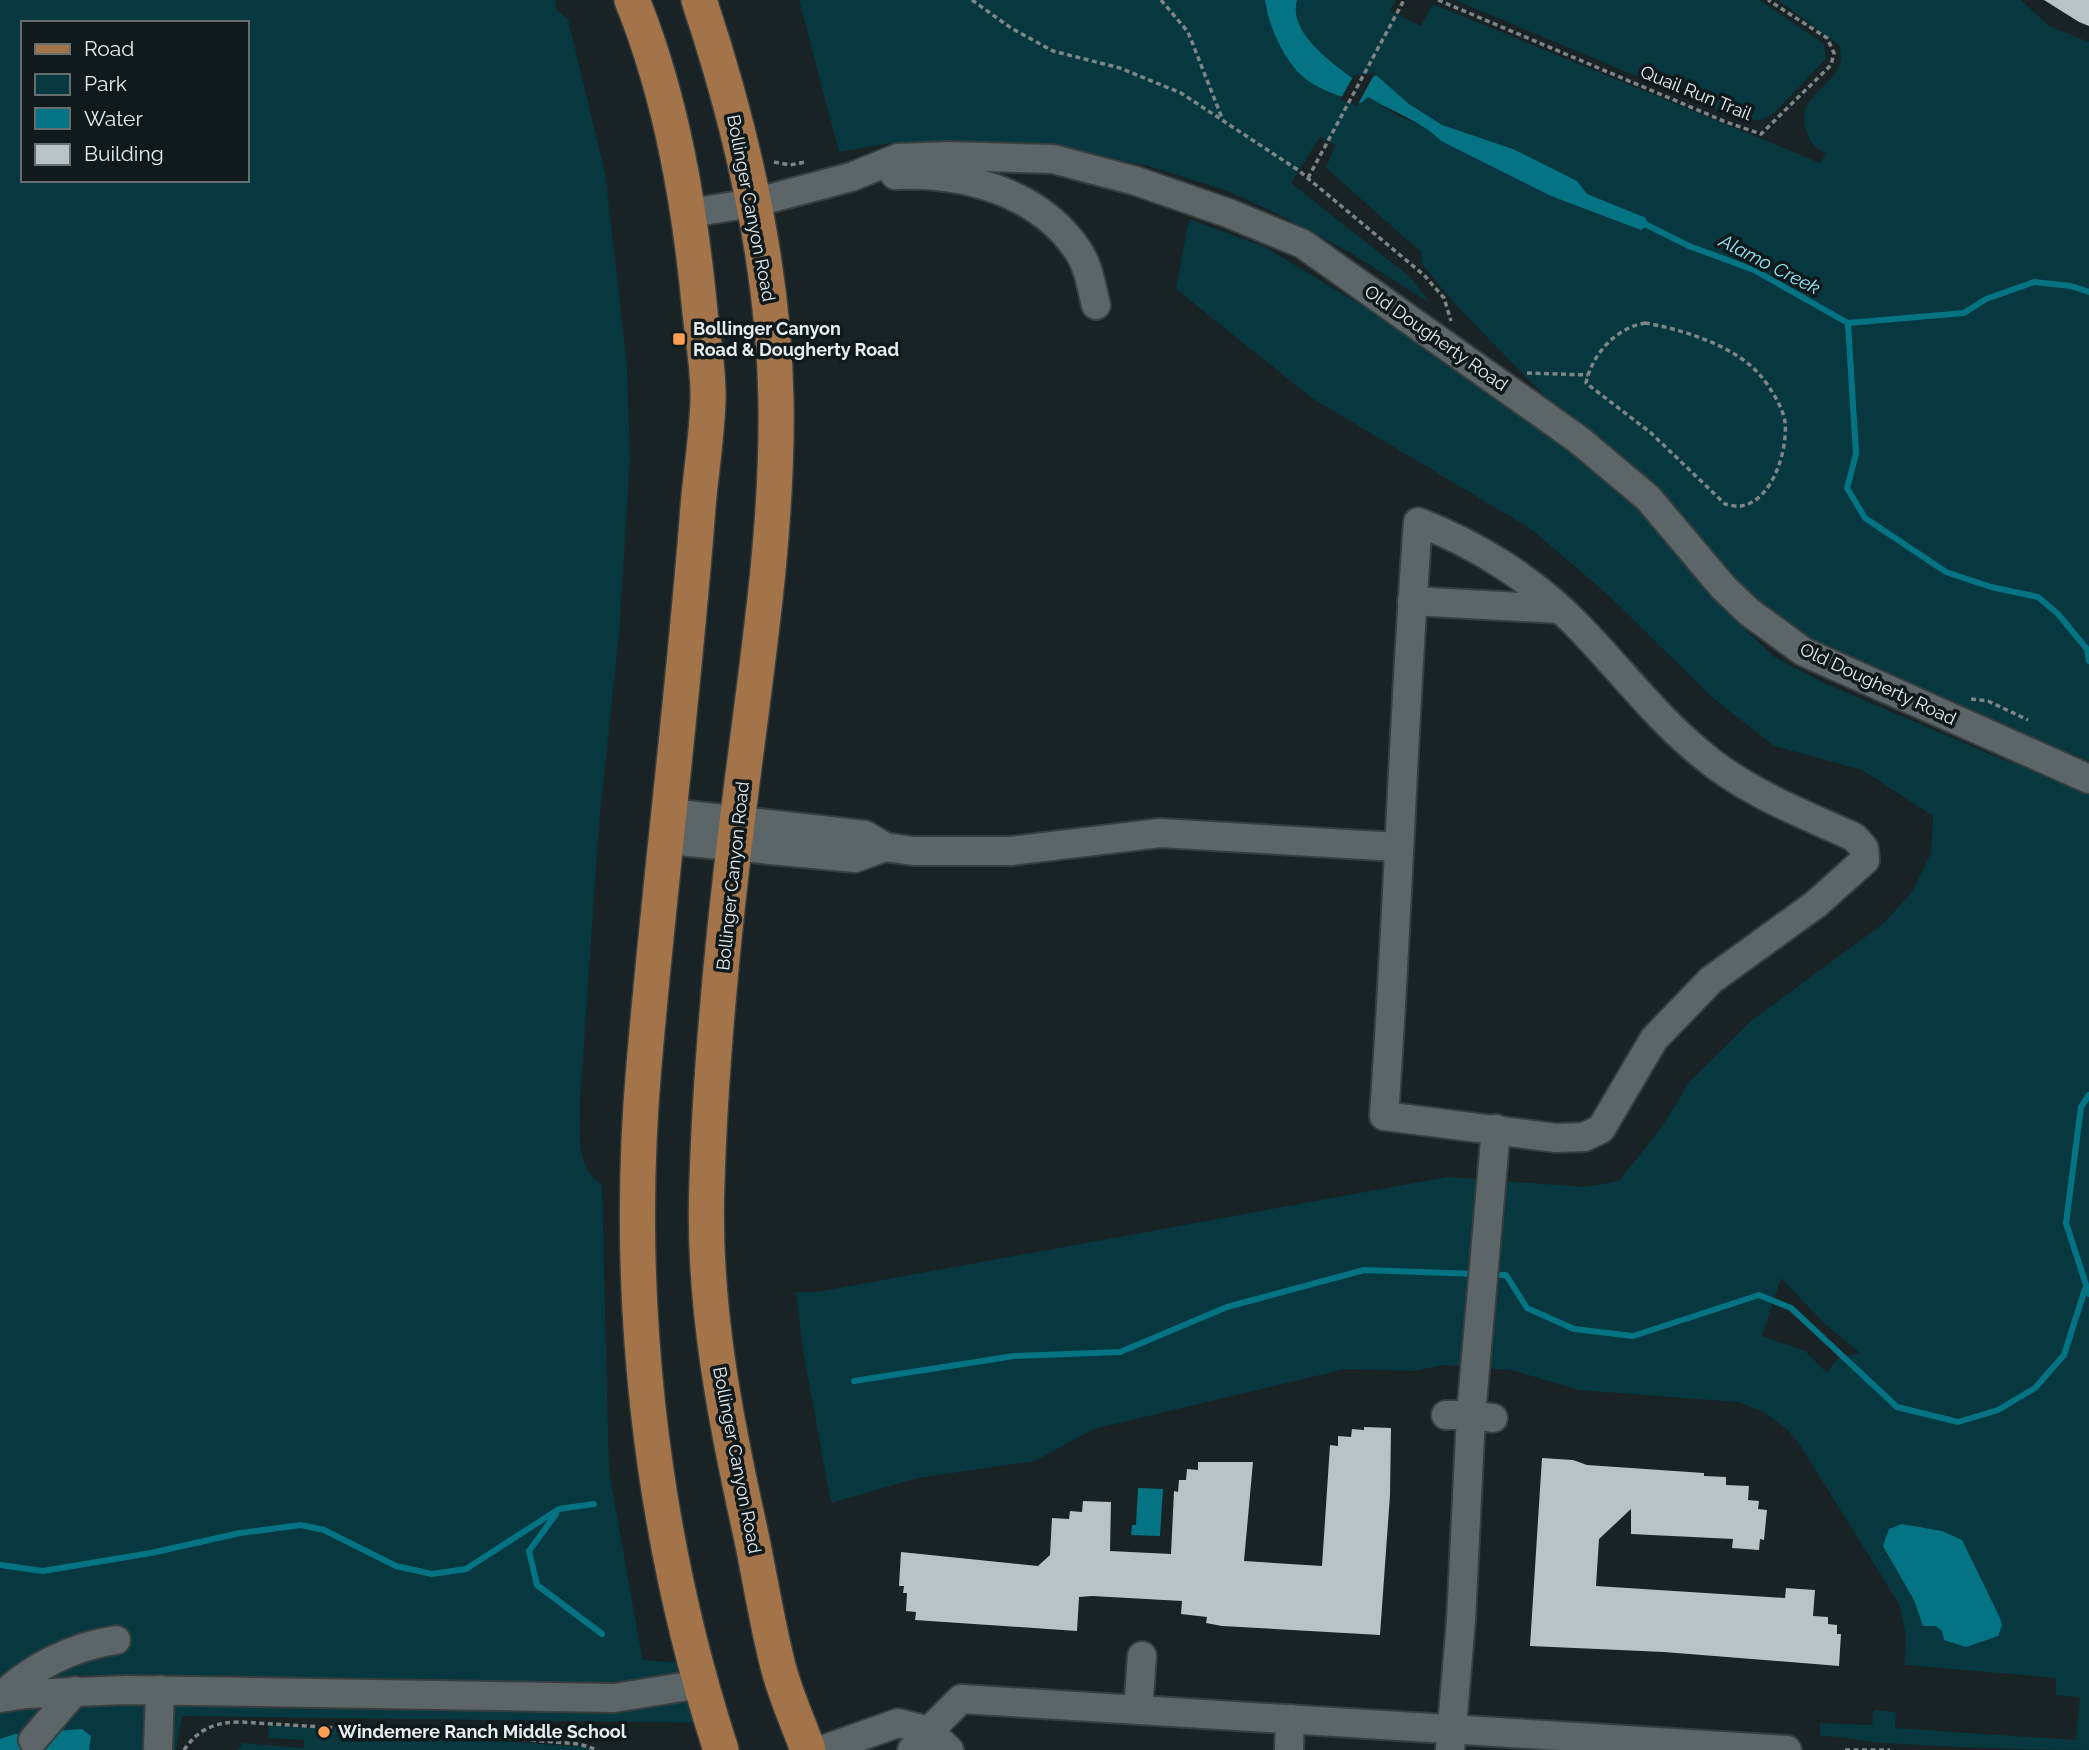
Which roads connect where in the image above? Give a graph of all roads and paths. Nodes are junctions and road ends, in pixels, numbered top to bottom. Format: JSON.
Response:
{"nodes":[{"id":1,"x":632,"y":0,"type":"edge"},
{"id":2,"x":699,"y":0,"type":"edge"},
{"id":3,"x":972,"y":0,"type":"edge"},
{"id":4,"x":1161,"y":0,"type":"edge"},
{"id":5,"x":1404,"y":0,"type":"edge"},
{"id":6,"x":1438,"y":0,"type":"edge"},
{"id":7,"x":1768,"y":0,"type":"edge"},
{"id":8,"x":1223,"y":120,"type":"junction"},
{"id":9,"x":850,"y":177,"type":"junction"},
{"id":10,"x":1308,"y":178,"type":"junction"},
{"id":11,"x":753,"y":203,"type":"junction"},
{"id":12,"x":690,"y":213,"type":"junction"},
{"id":13,"x":1096,"y":305,"type":"dead end"},
{"id":14,"x":1448,"y":345,"type":"junction"},
{"id":15,"x":1523,"y":372,"type":"dead end"},
{"id":16,"x":1588,"y":375,"type":"junction"},
{"id":17,"x":1412,"y":601,"type":"junction"},
{"id":18,"x":1560,"y":609,"type":"junction"},
{"id":19,"x":2089,"y":779,"type":"edge"},
{"id":20,"x":669,"y":826,"type":"junction"},
{"id":21,"x":736,"y":832,"type":"junction"},
{"id":22,"x":1398,"y":847,"type":"junction"},
{"id":23,"x":1496,"y":1129,"type":"junction"},
{"id":24,"x":116,"y":1640,"type":"dead end"},
{"id":25,"x":1142,"y":1656,"type":"dead end"},
{"id":26,"x":701,"y":1684,"type":"junction"},
{"id":27,"x":160,"y":1690,"type":"junction"},
{"id":28,"x":75,"y":1691,"type":"junction"},
{"id":29,"x":0,"y":1698,"type":"edge"},
{"id":30,"x":1138,"y":1710,"type":"junction"},
{"id":31,"x":1290,"y":1719,"type":"junction"},
{"id":32,"x":33,"y":1740,"type":"dead end"},
{"id":33,"x":1450,"y":1740,"type":"edge"},
{"id":34,"x":930,"y":1744,"type":"edge"},
{"id":35,"x":158,"y":1750,"type":"edge"},
{"id":36,"x":184,"y":1750,"type":"edge"},
{"id":37,"x":597,"y":1750,"type":"edge"},
{"id":38,"x":721,"y":1750,"type":"edge"},
{"id":39,"x":808,"y":1750,"type":"edge"},
{"id":40,"x":822,"y":1750,"type":"edge"},
{"id":41,"x":1289,"y":1750,"type":"edge"},
{"id":42,"x":1787,"y":1750,"type":"edge"},
{"id":43,"x":1845,"y":1750,"type":"edge"},
{"id":44,"x":1890,"y":1750,"type":"edge"}],
"edges":[{"from":1,"to":12,"type":"main road"},
{"from":2,"to":11,"type":"main road","name":"Bollinger Canyon Road"},
{"from":3,"to":8,"type":"path"},
{"from":4,"to":8,"type":"path"},
{"from":5,"to":10,"type":"path"},
{"from":6,"to":7,"type":"path","name":"Quail Run Trail"},
{"from":8,"to":10,"type":"path"},
{"from":9,"to":11,"type":"street","name":"Old Dougherty Road"},
{"from":9,"to":13,"type":"street"},
{"from":9,"to":14,"type":"street","name":"Old Dougherty Road"},
{"from":10,"to":14,"type":"path"},
{"from":11,"to":12,"type":"street","name":"Old Dougherty Road"},
{"from":11,"to":21,"type":"main road","name":"Bollinger Canyon Road"},
{"from":12,"to":20,"type":"main road"},
{"from":14,"to":19,"type":"street","name":"Old Dougherty Road"},
{"from":15,"to":16,"type":"path"},
{"from":16,"to":16,"type":"path"},
{"from":17,"to":18,"type":"street"},
{"from":17,"to":18,"type":"street"},
{"from":17,"to":22,"type":"street"},
{"from":18,"to":23,"type":"street"},
{"from":20,"to":21,"type":"street"},
{"from":20,"to":26,"type":"main road"},
{"from":21,"to":22,"type":"street"},
{"from":21,"to":39,"type":"main road","name":"Bollinger Canyon Road"},
{"from":22,"to":23,"type":"street"},
{"from":23,"to":33,"type":"street"},
{"from":24,"to":29,"type":"street"},
{"from":25,"to":30,"type":"street"},
{"from":26,"to":27,"type":"street"},
{"from":26,"to":38,"type":"main road"},
{"from":27,"to":28,"type":"street"},
{"from":27,"to":35,"type":"street"},
{"from":28,"to":29,"type":"street"},
{"from":28,"to":32,"type":"street"},
{"from":30,"to":31,"type":"street"},
{"from":30,"to":34,"type":"street"},
{"from":31,"to":33,"type":"street"},
{"from":31,"to":41,"type":"street"},
{"from":33,"to":42,"type":"street"},
{"from":34,"to":40,"type":"street"},
{"from":36,"to":37,"type":"path"},
{"from":43,"to":44,"type":"path"}]}
